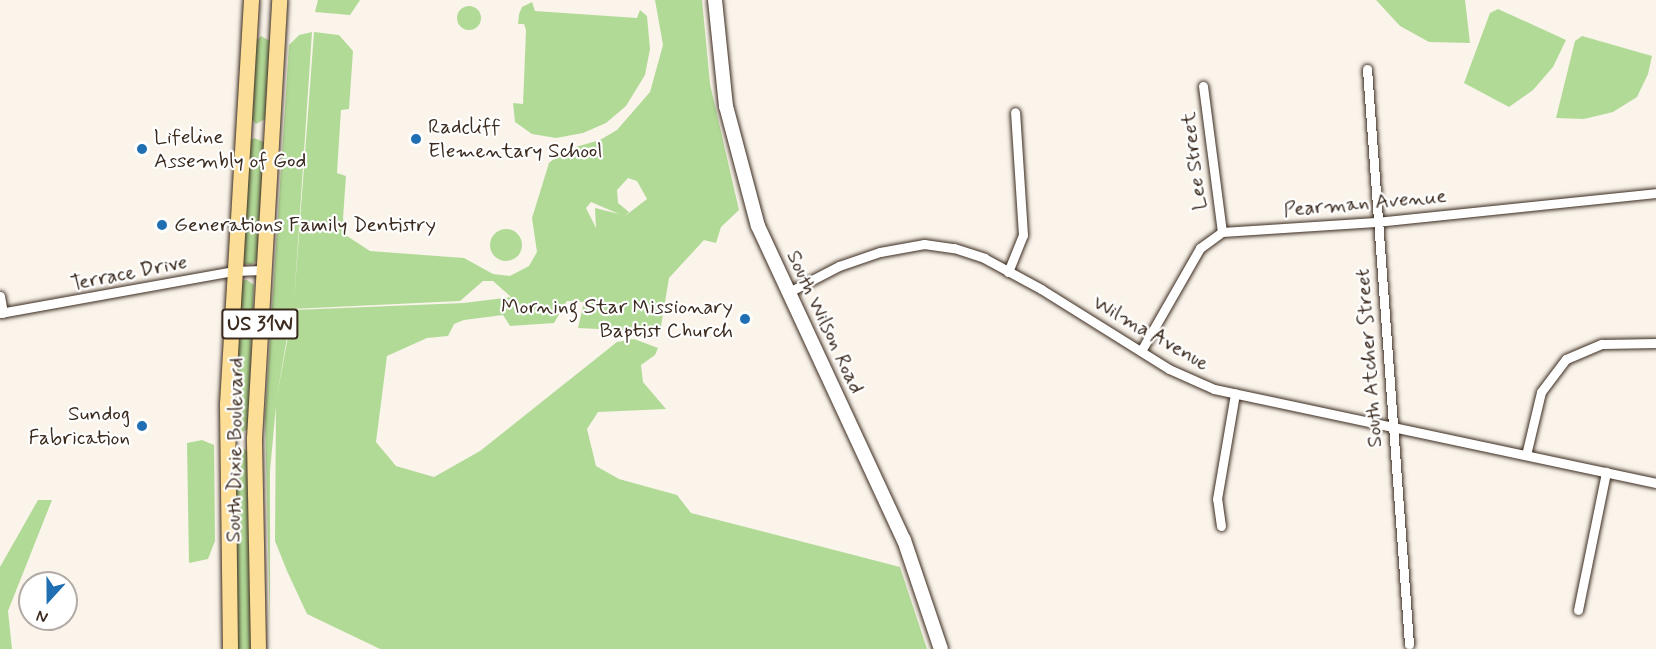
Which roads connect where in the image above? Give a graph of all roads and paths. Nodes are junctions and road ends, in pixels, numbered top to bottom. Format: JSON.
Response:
{"nodes":[{"id":1,"x":251,"y":0,"type":"edge"},
{"id":2,"x":279,"y":0,"type":"edge"},
{"id":3,"x":715,"y":0,"type":"edge"},
{"id":4,"x":1367,"y":69,"type":"dead end"},
{"id":5,"x":1203,"y":86,"type":"dead end"},
{"id":6,"x":1015,"y":112,"type":"dead end"},
{"id":7,"x":1656,"y":193,"type":"edge"},
{"id":8,"x":1376,"y":222,"type":"junction"},
{"id":9,"x":1222,"y":232,"type":"junction"},
{"id":10,"x":234,"y":270,"type":"junction"},
{"id":11,"x":262,"y":270,"type":"junction"},
{"id":12,"x":1008,"y":272,"type":"junction"},
{"id":13,"x":787,"y":292,"type":"junction"},
{"id":14,"x":0,"y":296,"type":"edge"},
{"id":15,"x":2,"y":313,"type":"edge"},
{"id":16,"x":1656,"y":343,"type":"edge"},
{"id":17,"x":1141,"y":351,"type":"junction"},
{"id":18,"x":1235,"y":394,"type":"junction"},
{"id":19,"x":1392,"y":427,"type":"junction"},
{"id":20,"x":1526,"y":455,"type":"junction"},
{"id":21,"x":1606,"y":472,"type":"junction"},
{"id":22,"x":1656,"y":483,"type":"edge"},
{"id":23,"x":1221,"y":526,"type":"dead end"},
{"id":24,"x":1578,"y":610,"type":"dead end"},
{"id":25,"x":1409,"y":644,"type":"dead end"},
{"id":26,"x":230,"y":649,"type":"edge"},
{"id":27,"x":258,"y":649,"type":"edge"},
{"id":28,"x":941,"y":649,"type":"edge"}],
"edges":[{"from":1,"to":10,"type":"highway","name":"South Dixie Boulevard","number":"US 31W"},
{"from":2,"to":11,"type":"highway","name":"South Dixie Boulevard","number":"US 31W"},
{"from":3,"to":13,"type":"main road","name":"South Wilson Road"},
{"from":4,"to":8,"type":"street","name":"South Atcher Street"},
{"from":5,"to":9,"type":"street","name":"Lee Street"},
{"from":6,"to":12,"type":"street"},
{"from":7,"to":8,"type":"street","name":"Pearman Avenue"},
{"from":8,"to":9,"type":"street","name":"Pearman Avenue"},
{"from":8,"to":19,"type":"street","name":"South Atcher Street"},
{"from":9,"to":17,"type":"street"},
{"from":10,"to":11,"type":"street","name":"Terrace Drive"},
{"from":10,"to":15,"type":"street","name":"Terrace Drive"},
{"from":10,"to":26,"type":"highway","name":"South Dixie Boulevard","number":"US 31W"},
{"from":11,"to":27,"type":"highway","name":"South Dixie Boulevard","number":"US 31W"},
{"from":12,"to":13,"type":"street","name":"Wilma Avenue"},
{"from":12,"to":17,"type":"street","name":"Wilma Avenue"},
{"from":13,"to":28,"type":"main road","name":"South Wilson Road"},
{"from":14,"to":15,"type":"street","name":"Terrace Drive"},
{"from":16,"to":20,"type":"street"},
{"from":17,"to":18,"type":"street","name":"Wilma Avenue"},
{"from":18,"to":19,"type":"street","name":"Wilma Avenue"},
{"from":18,"to":23,"type":"street"},
{"from":19,"to":20,"type":"street","name":"Wilma Avenue"},
{"from":19,"to":25,"type":"street","name":"South Atcher Street"},
{"from":20,"to":21,"type":"street","name":"Wilma Avenue"},
{"from":21,"to":22,"type":"street","name":"Wilma Avenue"},
{"from":21,"to":24,"type":"street"}]}
